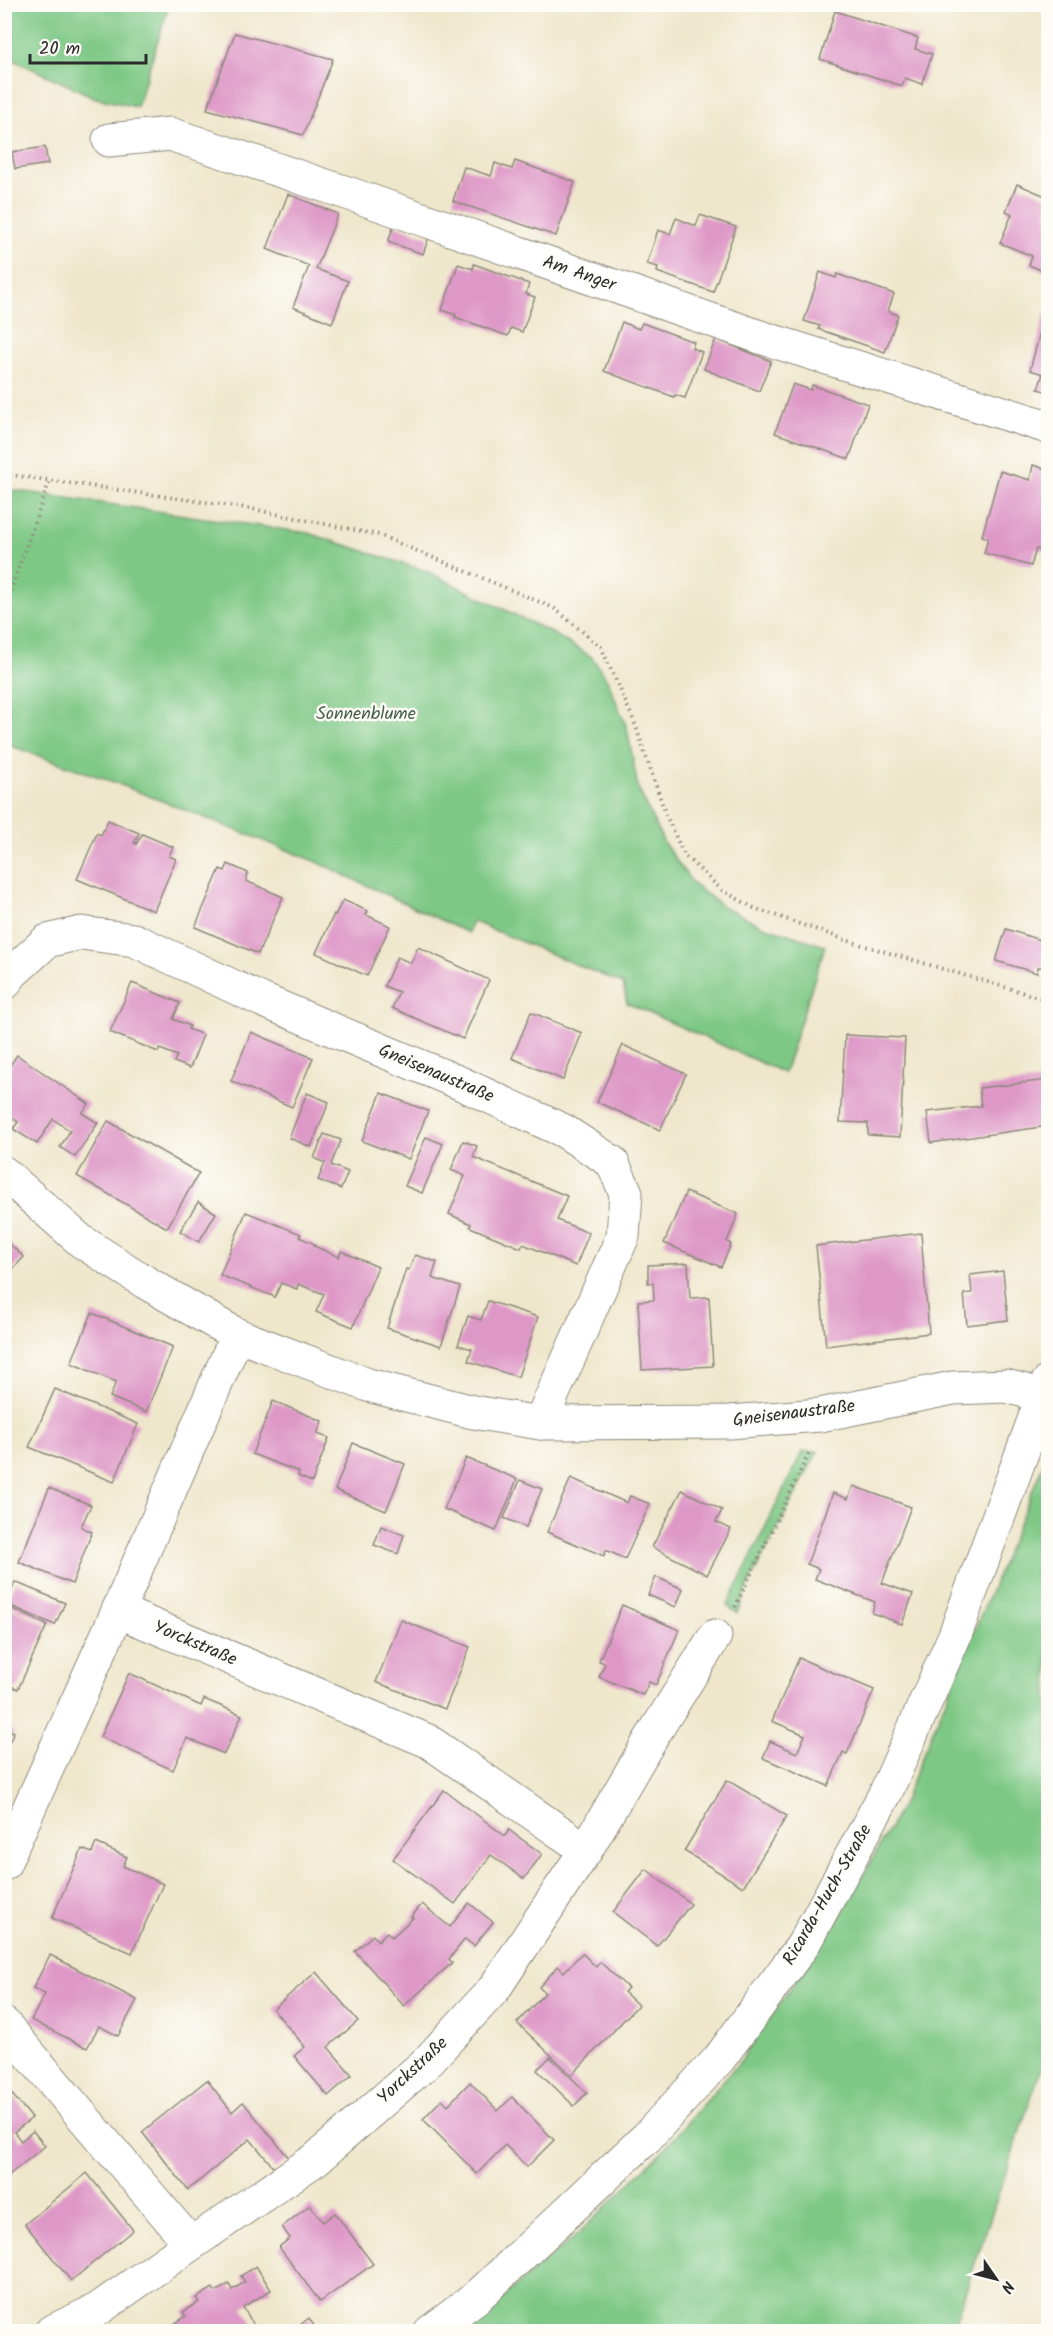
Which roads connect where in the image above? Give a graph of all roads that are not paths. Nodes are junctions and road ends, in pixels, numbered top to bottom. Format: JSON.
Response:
{"nodes":[{"id":1,"x":109,"y":140,"type":"dead end"},
{"id":2,"x":1048,"y":427,"type":"edge"},
{"id":3,"x":4,"y":984,"type":"edge"},
{"id":4,"x":4,"y":1173,"type":"edge"},
{"id":5,"x":237,"y":1335,"type":"junction"},
{"id":6,"x":1046,"y":1389,"type":"edge"},
{"id":7,"x":540,"y":1423,"type":"junction"},
{"id":8,"x":118,"y":1611,"type":"junction"},
{"id":9,"x":715,"y":1636,"type":"road end"},
{"id":10,"x":586,"y":1850,"type":"junction"},
{"id":11,"x":4,"y":1864,"type":"edge"},
{"id":12,"x":4,"y":2024,"type":"edge"},
{"id":13,"x":190,"y":2244,"type":"junction"},
{"id":14,"x":51,"y":2331,"type":"edge"},
{"id":15,"x":430,"y":2331,"type":"edge"}],
"edges":[{"from":1,"to":2,"type":"street","name":"Am Anger"},
{"from":3,"to":7,"type":"street","name":"Gneisenaustraße"},
{"from":4,"to":5,"type":"street","name":"Gneisenaustraße"},
{"from":5,"to":7,"type":"street","name":"Gneisenaustraße"},
{"from":5,"to":8,"type":"street"},
{"from":6,"to":7,"type":"street","name":"Gneisenaustraße"},
{"from":6,"to":15,"type":"street","name":"Ricarda-Huch-Straße"},
{"from":8,"to":10,"type":"street","name":"Yorckstraße"},
{"from":8,"to":11,"type":"street"},
{"from":9,"to":10,"type":"street","name":"Yorckstraße"},
{"from":10,"to":13,"type":"street","name":"Yorckstraße"},
{"from":12,"to":13,"type":"street"},
{"from":13,"to":14,"type":"street","name":"Yorckstraße"}]}
